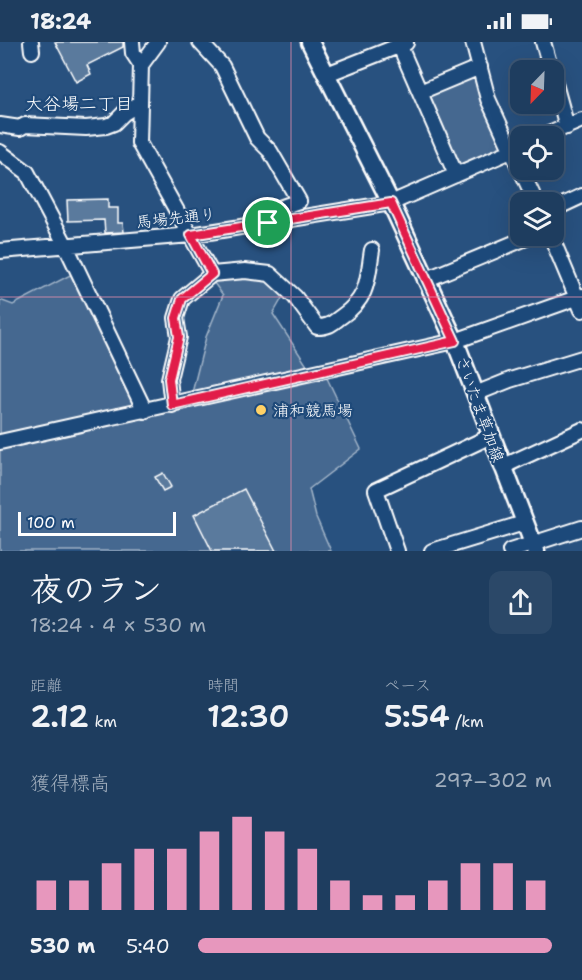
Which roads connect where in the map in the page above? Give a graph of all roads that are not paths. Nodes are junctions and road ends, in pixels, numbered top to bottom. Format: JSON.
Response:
{"nodes":[{"id":1,"x":132,"y":42,"type":"edge"},
{"id":2,"x":158,"y":42,"type":"edge"},
{"id":3,"x":200,"y":42,"type":"edge"},
{"id":4,"x":310,"y":42,"type":"edge"},
{"id":5,"x":473,"y":42,"type":"edge"},
{"id":6,"x":543,"y":42,"type":"edge"},
{"id":7,"x":402,"y":43,"type":"edge"},
{"id":8,"x":548,"y":60,"type":"edge"},
{"id":9,"x":141,"y":65,"type":"junction"},
{"id":10,"x":480,"y":67,"type":"junction"},
{"id":11,"x":327,"y":74,"type":"junction"},
{"id":12,"x":420,"y":92,"type":"junction"},
{"id":13,"x":140,"y":103,"type":"junction"},
{"id":14,"x":563,"y":114,"type":"edge"},
{"id":15,"x":582,"y":120,"type":"edge"},
{"id":16,"x":0,"y":125,"type":"edge"},
{"id":17,"x":567,"y":127,"type":"junction"},
{"id":18,"x":564,"y":128,"type":"edge"},
{"id":19,"x":510,"y":138,"type":"edge"},
{"id":20,"x":0,"y":152,"type":"edge"},
{"id":21,"x":510,"y":152,"type":"edge"},
{"id":22,"x":456,"y":175,"type":"junction"},
{"id":23,"x":582,"y":196,"type":"edge"},
{"id":24,"x":391,"y":203,"type":"junction"},
{"id":25,"x":564,"y":204,"type":"edge"},
{"id":26,"x":268,"y":223,"type":"junction"},
{"id":27,"x":191,"y":235,"type":"junction"},
{"id":28,"x":66,"y":244,"type":"junction"},
{"id":29,"x":510,"y":245,"type":"edge"},
{"id":30,"x":556,"y":246,"type":"edge"},
{"id":31,"x":372,"y":250,"type":"dead end"},
{"id":32,"x":0,"y":251,"type":"edge"},
{"id":33,"x":212,"y":274,"type":"junction"},
{"id":34,"x":425,"y":280,"type":"junction"},
{"id":35,"x":581,"y":301,"type":"edge"},
{"id":36,"x":455,"y":341,"type":"junction"},
{"id":37,"x":582,"y":358,"type":"edge"},
{"id":38,"x":475,"y":394,"type":"junction"},
{"id":39,"x":172,"y":405,"type":"junction"},
{"id":40,"x":145,"y":411,"type":"junction"},
{"id":41,"x":582,"y":430,"type":"edge"},
{"id":42,"x":491,"y":436,"type":"junction"},
{"id":43,"x":0,"y":442,"type":"edge"},
{"id":44,"x":502,"y":467,"type":"junction"},
{"id":45,"x":524,"y":523,"type":"junction"},
{"id":46,"x":582,"y":528,"type":"edge"},
{"id":47,"x":534,"y":547,"type":"edge"},
{"id":48,"x":397,"y":551,"type":"edge"},
{"id":49,"x":432,"y":551,"type":"edge"},
{"id":50,"x":510,"y":551,"type":"edge"}],
"edges":[{"from":1,"to":9,"type":"street"},
{"from":2,"to":9,"type":"street"},
{"from":3,"to":26,"type":"street"},
{"from":4,"to":11,"type":"main road","name":"さいたま草加線"},
{"from":5,"to":10,"type":"street"},
{"from":6,"to":8,"type":"street"},
{"from":7,"to":11,"type":"street"},
{"from":7,"to":12,"type":"street"},
{"from":9,"to":13,"type":"street"},
{"from":10,"to":12,"type":"street"},
{"from":10,"to":19,"type":"street"},
{"from":11,"to":24,"type":"main road","name":"さいたま草加線"},
{"from":12,"to":22,"type":"street"},
{"from":13,"to":16,"type":"street"},
{"from":13,"to":27,"type":"street"},
{"from":14,"to":17,"type":"street"},
{"from":15,"to":17,"type":"street"},
{"from":17,"to":18,"type":"street"},
{"from":20,"to":28,"type":"street"},
{"from":21,"to":22,"type":"street","name":"馬場先通り"},
{"from":22,"to":24,"type":"street","name":"馬場先通り"},
{"from":23,"to":25,"type":"street"},
{"from":24,"to":26,"type":"street","name":"馬場先通り"},
{"from":24,"to":34,"type":"main road","name":"さいたま草加線"},
{"from":26,"to":27,"type":"street","name":"馬場先通り"},
{"from":27,"to":28,"type":"street","name":"馬場先通り"},
{"from":27,"to":33,"type":"street"},
{"from":28,"to":32,"type":"street","name":"馬場先通り"},
{"from":28,"to":40,"type":"street"},
{"from":29,"to":34,"type":"street"},
{"from":30,"to":35,"type":"street"},
{"from":31,"to":33,"type":"street"},
{"from":33,"to":39,"type":"street"},
{"from":34,"to":36,"type":"main road","name":"さいたま草加線"},
{"from":35,"to":36,"type":"street"},
{"from":36,"to":38,"type":"main road","name":"さいたま草加線"},
{"from":36,"to":39,"type":"street"},
{"from":37,"to":38,"type":"street"},
{"from":38,"to":42,"type":"main road","name":"さいたま草加線"},
{"from":39,"to":40,"type":"street"},
{"from":40,"to":43,"type":"street"},
{"from":41,"to":44,"type":"street"},
{"from":42,"to":44,"type":"main road","name":"さいたま草加線"},
{"from":42,"to":48,"type":"street"},
{"from":44,"to":45,"type":"main road","name":"さいたま草加線"},
{"from":45,"to":47,"type":"main road","name":"さいたま草加線"},
{"from":45,"to":49,"type":"street"},
{"from":46,"to":47,"type":"street"},
{"from":47,"to":50,"type":"street"}]}
